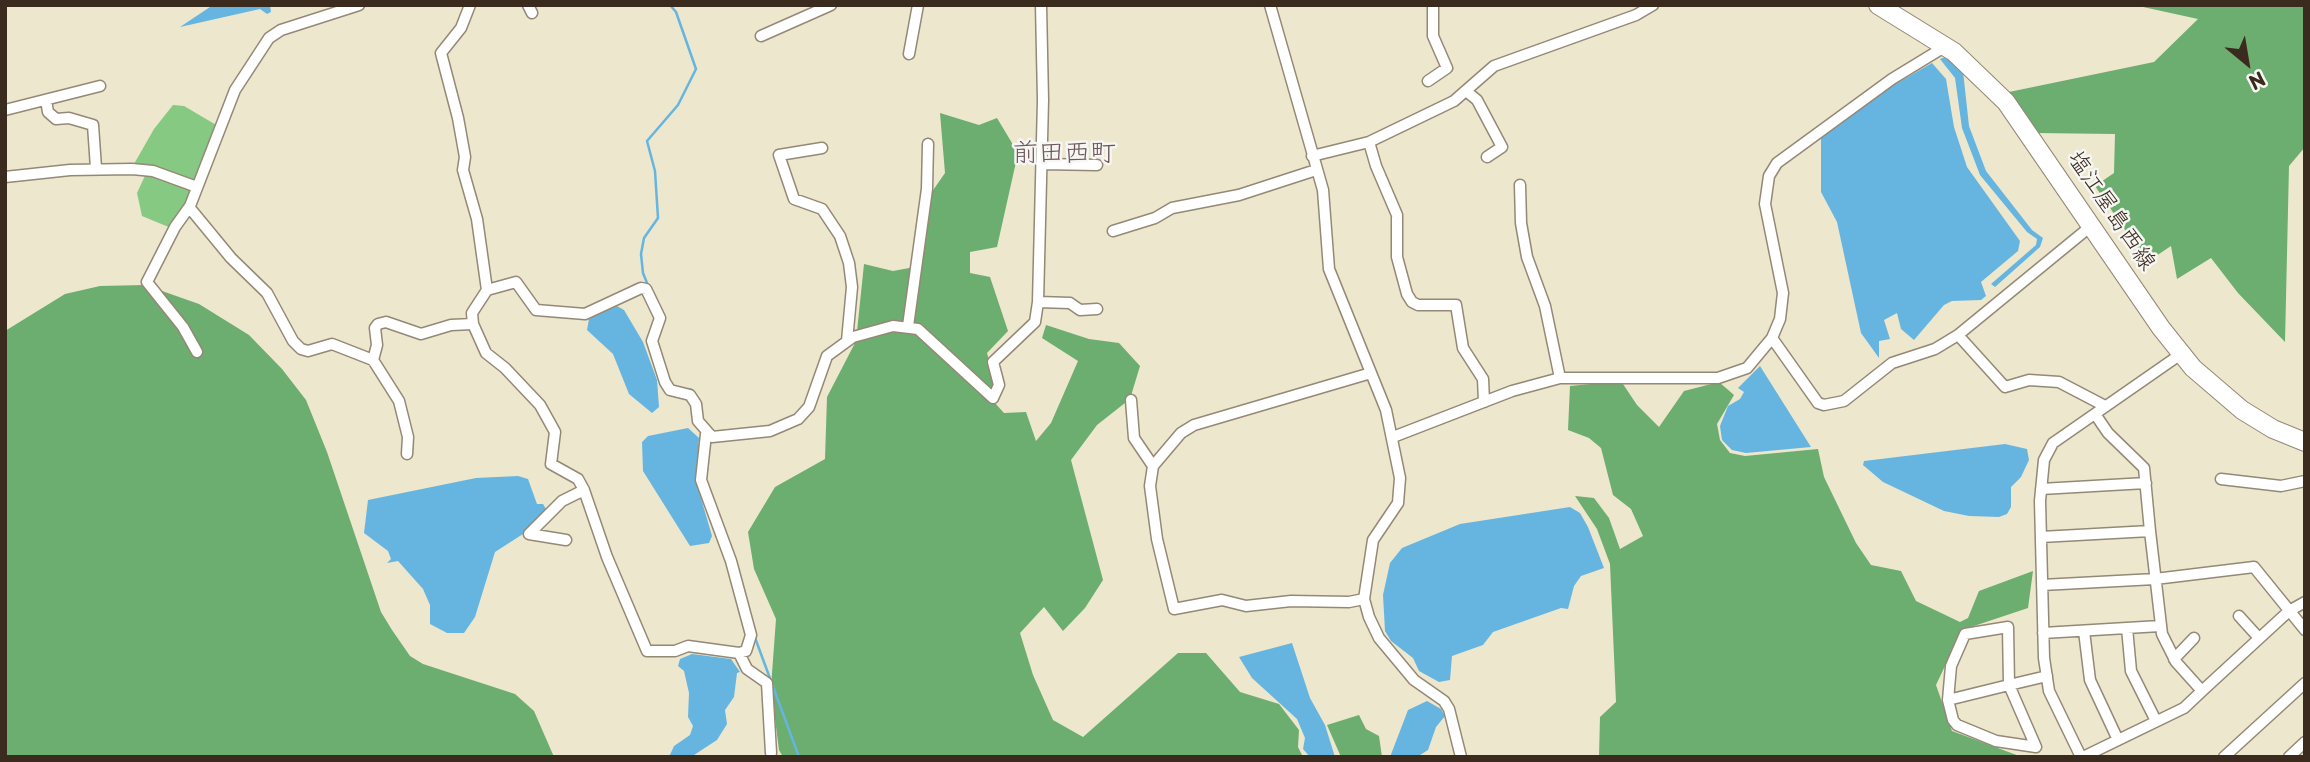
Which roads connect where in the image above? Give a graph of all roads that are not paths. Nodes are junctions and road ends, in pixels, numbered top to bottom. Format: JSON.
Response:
{"nodes":[{"id":1,"x":359,"y":5,"type":"edge"},
{"id":2,"x":470,"y":5,"type":"edge"},
{"id":3,"x":831,"y":5,"type":"edge"},
{"id":4,"x":918,"y":5,"type":"edge"},
{"id":5,"x":1041,"y":5,"type":"edge"},
{"id":6,"x":1270,"y":5,"type":"edge"},
{"id":7,"x":1433,"y":5,"type":"edge"},
{"id":8,"x":1653,"y":5,"type":"edge"},
{"id":9,"x":1878,"y":5,"type":"edge"},
{"id":10,"x":761,"y":36,"type":"dead end"},
{"id":11,"x":1945,"y":46,"type":"junction"},
{"id":12,"x":909,"y":54,"type":"dead end"},
{"id":13,"x":1428,"y":81,"type":"dead end"},
{"id":14,"x":100,"y":86,"type":"dead end"},
{"id":15,"x":1466,"y":91,"type":"junction"},
{"id":16,"x":46,"y":100,"type":"junction"},
{"id":17,"x":5,"y":110,"type":"edge"},
{"id":18,"x":1369,"y":142,"type":"junction"},
{"id":19,"x":928,"y":144,"type":"dead end"},
{"id":20,"x":822,"y":148,"type":"dead end"},
{"id":21,"x":1312,"y":156,"type":"junction"},
{"id":22,"x":1487,"y":157,"type":"dead end"},
{"id":23,"x":1041,"y":164,"type":"junction"},
{"id":24,"x":1097,"y":165,"type":"dead end"},
{"id":25,"x":96,"y":168,"type":"junction"},
{"id":26,"x":1317,"y":170,"type":"junction"},
{"id":27,"x":5,"y":177,"type":"edge"},
{"id":28,"x":1520,"y":185,"type":"dead end"},
{"id":29,"x":197,"y":187,"type":"junction"},
{"id":30,"x":189,"y":207,"type":"junction"},
{"id":31,"x":2091,"y":226,"type":"junction"},
{"id":32,"x":1113,"y":231,"type":"dead end"},
{"id":33,"x":487,"y":290,"type":"junction"},
{"id":34,"x":1038,"y":302,"type":"junction"},
{"id":35,"x":1097,"y":309,"type":"dead end"},
{"id":36,"x":472,"y":324,"type":"junction"},
{"id":37,"x":908,"y":326,"type":"junction"},
{"id":38,"x":1958,"y":335,"type":"junction"},
{"id":39,"x":1772,"y":338,"type":"junction"},
{"id":40,"x":847,"y":341,"type":"junction"},
{"id":41,"x":197,"y":352,"type":"dead end"},
{"id":42,"x":2181,"y":354,"type":"junction"},
{"id":43,"x":373,"y":360,"type":"junction"},
{"id":44,"x":1371,"y":373,"type":"junction"},
{"id":45,"x":1560,"y":378,"type":"junction"},
{"id":46,"x":1131,"y":400,"type":"dead end"},
{"id":47,"x":1485,"y":402,"type":"junction"},
{"id":48,"x":2105,"y":406,"type":"junction"},
{"id":49,"x":2095,"y":414,"type":"junction"},
{"id":50,"x":702,"y":428,"type":"junction"},
{"id":51,"x":1393,"y":438,"type":"junction"},
{"id":52,"x":2305,"y":442,"type":"edge"},
{"id":53,"x":407,"y":454,"type":"dead end"},
{"id":54,"x":1153,"y":466,"type":"junction"},
{"id":55,"x":2221,"y":479,"type":"dead end"},
{"id":56,"x":2305,"y":481,"type":"edge"},
{"id":57,"x":2146,"y":483,"type":"junction"},
{"id":58,"x":2041,"y":489,"type":"junction"},
{"id":59,"x":584,"y":490,"type":"junction"},
{"id":60,"x":2150,"y":531,"type":"junction"},
{"id":61,"x":2041,"y":537,"type":"junction"},
{"id":62,"x":566,"y":540,"type":"dead end"},
{"id":63,"x":2155,"y":579,"type":"junction"},
{"id":64,"x":2042,"y":585,"type":"junction"},
{"id":65,"x":1364,"y":598,"type":"junction"},
{"id":66,"x":2305,"y":602,"type":"edge"},
{"id":67,"x":2289,"y":611,"type":"junction"},
{"id":68,"x":2239,"y":616,"type":"dead end"},
{"id":69,"x":2160,"y":626,"type":"junction"},
{"id":70,"x":2127,"y":628,"type":"junction"},
{"id":71,"x":2305,"y":630,"type":"edge"},
{"id":72,"x":2084,"y":631,"type":"junction"},
{"id":73,"x":2043,"y":633,"type":"junction"},
{"id":74,"x":2194,"y":638,"type":"dead end"},
{"id":75,"x":2259,"y":638,"type":"junction"},
{"id":76,"x":739,"y":653,"type":"junction"},
{"id":77,"x":2174,"y":659,"type":"junction"},
{"id":78,"x":2047,"y":676,"type":"junction"},
{"id":79,"x":2305,"y":682,"type":"edge"},
{"id":80,"x":2009,"y":685,"type":"junction"},
{"id":81,"x":2202,"y":691,"type":"junction"},
{"id":82,"x":1948,"y":700,"type":"junction"},
{"id":83,"x":2156,"y":722,"type":"junction"},
{"id":84,"x":2118,"y":740,"type":"junction"},
{"id":85,"x":2305,"y":742,"type":"edge"},
{"id":86,"x":771,"y":753,"type":"dead end"},
{"id":87,"x":1461,"y":757,"type":"edge"},
{"id":88,"x":2082,"y":757,"type":"edge"},
{"id":89,"x":2224,"y":757,"type":"edge"},
{"id":90,"x":2289,"y":757,"type":"edge"}],
"edges":[{"from":1,"to":29,"type":"street"},
{"from":2,"to":33,"type":"street"},
{"from":3,"to":10,"type":"street"},
{"from":4,"to":12,"type":"street"},
{"from":5,"to":23,"type":"street"},
{"from":6,"to":21,"type":"street"},
{"from":7,"to":13,"type":"street"},
{"from":8,"to":15,"type":"street"},
{"from":9,"to":11,"type":"main road","name":"塩江屋島西線"},
{"from":11,"to":31,"type":"main road","name":"塩江屋島西線"},
{"from":11,"to":39,"type":"street"},
{"from":14,"to":16,"type":"street"},
{"from":15,"to":18,"type":"street"},
{"from":15,"to":22,"type":"street"},
{"from":16,"to":17,"type":"street"},
{"from":16,"to":25,"type":"street"},
{"from":18,"to":21,"type":"street"},
{"from":18,"to":47,"type":"street"},
{"from":19,"to":37,"type":"street"},
{"from":20,"to":40,"type":"street"},
{"from":21,"to":26,"type":"street"},
{"from":23,"to":24,"type":"street"},
{"from":23,"to":34,"type":"street"},
{"from":25,"to":27,"type":"street"},
{"from":25,"to":29,"type":"street"},
{"from":26,"to":32,"type":"street"},
{"from":26,"to":44,"type":"street"},
{"from":28,"to":45,"type":"street"},
{"from":29,"to":30,"type":"street"},
{"from":30,"to":41,"type":"street"},
{"from":30,"to":43,"type":"street"},
{"from":31,"to":38,"type":"street"},
{"from":31,"to":42,"type":"main road","name":"塩江屋島西線"},
{"from":33,"to":36,"type":"street"},
{"from":33,"to":50,"type":"street"},
{"from":34,"to":35,"type":"street"},
{"from":34,"to":37,"type":"street"},
{"from":36,"to":43,"type":"street"},
{"from":36,"to":59,"type":"street"},
{"from":37,"to":40,"type":"street"},
{"from":38,"to":39,"type":"street"},
{"from":38,"to":48,"type":"street"},
{"from":39,"to":45,"type":"street"},
{"from":40,"to":50,"type":"street"},
{"from":42,"to":48,"type":"street"},
{"from":42,"to":52,"type":"main road","name":"塩江屋島西線"},
{"from":43,"to":53,"type":"street"},
{"from":44,"to":51,"type":"street"},
{"from":44,"to":54,"type":"street"},
{"from":45,"to":47,"type":"street"},
{"from":46,"to":54,"type":"street"},
{"from":47,"to":51,"type":"street"},
{"from":48,"to":49,"type":"street"},
{"from":49,"to":57,"type":"street"},
{"from":49,"to":58,"type":"street"},
{"from":50,"to":76,"type":"street"},
{"from":51,"to":65,"type":"street"},
{"from":54,"to":65,"type":"street"},
{"from":55,"to":56,"type":"street"},
{"from":57,"to":58,"type":"street"},
{"from":57,"to":60,"type":"street"},
{"from":58,"to":61,"type":"street"},
{"from":59,"to":62,"type":"street"},
{"from":59,"to":76,"type":"street"},
{"from":60,"to":61,"type":"street"},
{"from":60,"to":63,"type":"street"},
{"from":61,"to":64,"type":"street"},
{"from":63,"to":64,"type":"street"},
{"from":63,"to":67,"type":"street"},
{"from":63,"to":69,"type":"street"},
{"from":64,"to":73,"type":"street"},
{"from":65,"to":87,"type":"street"},
{"from":66,"to":67,"type":"street"},
{"from":67,"to":71,"type":"street"},
{"from":67,"to":75,"type":"street"},
{"from":68,"to":75,"type":"street"},
{"from":69,"to":70,"type":"street"},
{"from":69,"to":77,"type":"street"},
{"from":70,"to":72,"type":"street"},
{"from":70,"to":83,"type":"street"},
{"from":72,"to":73,"type":"street"},
{"from":72,"to":84,"type":"street"},
{"from":73,"to":78,"type":"street"},
{"from":74,"to":77,"type":"street"},
{"from":75,"to":81,"type":"street"},
{"from":76,"to":86,"type":"street"},
{"from":77,"to":81,"type":"street"},
{"from":78,"to":80,"type":"street"},
{"from":78,"to":88,"type":"street"},
{"from":79,"to":89,"type":"street"},
{"from":80,"to":82,"type":"street"},
{"from":80,"to":82,"type":"street"},
{"from":80,"to":82,"type":"street"},
{"from":81,"to":83,"type":"street"},
{"from":83,"to":84,"type":"street"},
{"from":84,"to":88,"type":"street"},
{"from":85,"to":90,"type":"street"}]}
